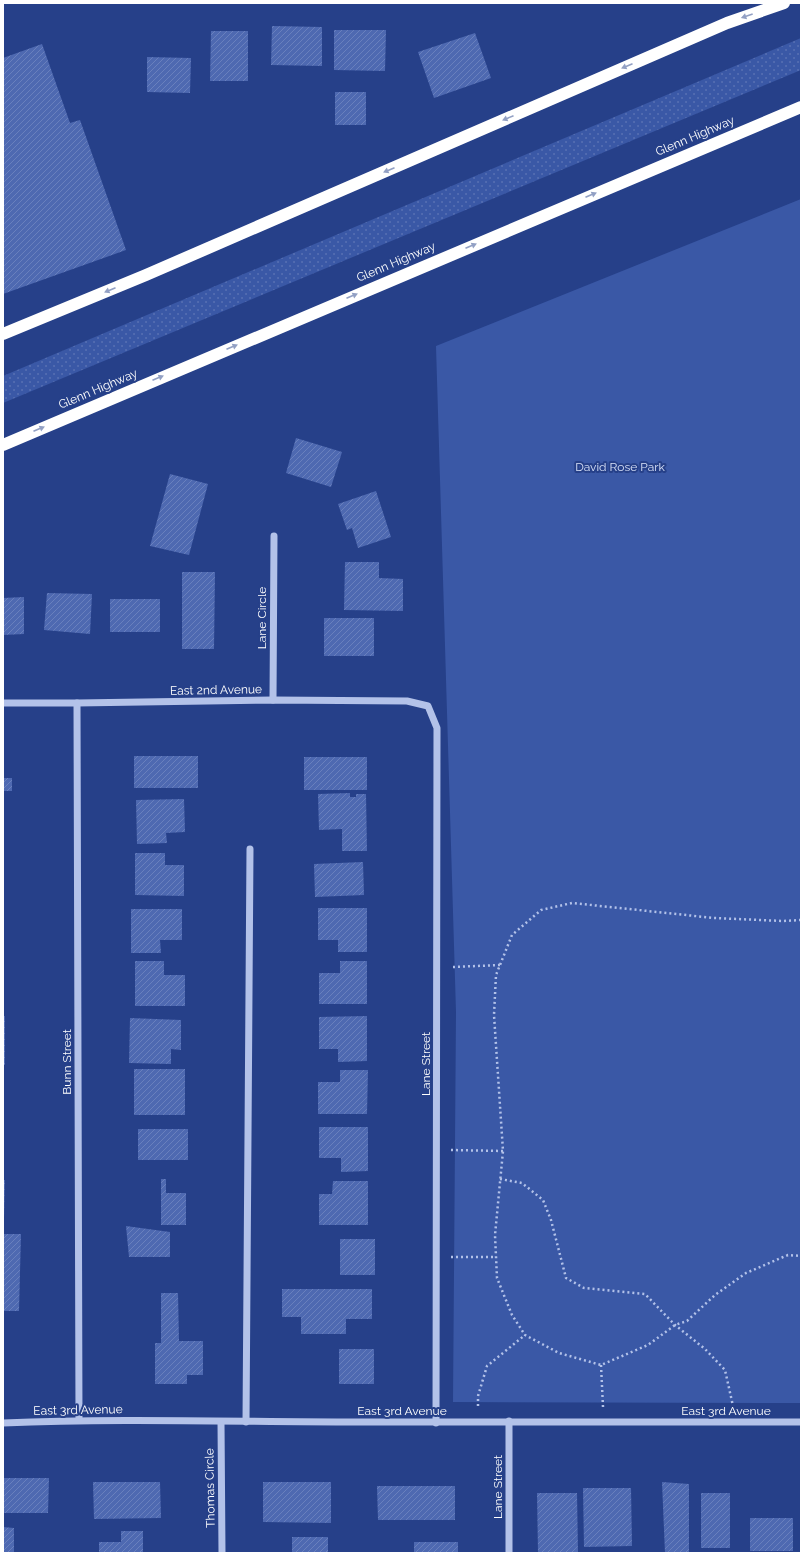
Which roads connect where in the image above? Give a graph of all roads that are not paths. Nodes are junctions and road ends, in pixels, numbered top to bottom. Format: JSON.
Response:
{"nodes":[{"id":1,"x":784,"y":3,"type":"edge"},
{"id":2,"x":801,"y":107,"type":"edge"},
{"id":3,"x":3,"y":334,"type":"edge"},
{"id":4,"x":3,"y":445,"type":"edge"},
{"id":5,"x":274,"y":536,"type":"dead end"},
{"id":6,"x":273,"y":700,"type":"junction"},
{"id":7,"x":3,"y":703,"type":"edge"},
{"id":8,"x":77,"y":703,"type":"junction"},
{"id":9,"x":428,"y":706,"type":"joint"},
{"id":10,"x":250,"y":849,"type":"dead end"},
{"id":11,"x":79,"y":1420,"type":"junction"},
{"id":12,"x":509,"y":1421,"type":"junction"},
{"id":13,"x":221,"y":1422,"type":"junction"},
{"id":14,"x":246,"y":1422,"type":"junction"},
{"id":15,"x":801,"y":1422,"type":"edge"},
{"id":16,"x":3,"y":1423,"type":"edge"},
{"id":17,"x":436,"y":1423,"type":"junction"},
{"id":18,"x":222,"y":1553,"type":"edge"},
{"id":19,"x":509,"y":1553,"type":"edge"}],
"edges":[{"from":1,"to":3,"type":"highway","one_way":true},
{"from":4,"to":2,"type":"highway","name":"Glenn Highway","one_way":true},
{"from":5,"to":6,"type":"street","name":"Lane Circle"},
{"from":6,"to":8,"type":"street","name":"East 2nd Avenue"},
{"from":6,"to":9,"type":"street","name":"East 2nd Avenue"},
{"from":7,"to":8,"type":"street","name":"East 2nd Avenue"},
{"from":8,"to":11,"type":"street","name":"Bunn Street"},
{"from":9,"to":17,"type":"street","name":"Lane Street"},
{"from":10,"to":14,"type":"street"},
{"from":11,"to":13,"type":"street","name":"East 3rd Avenue"},
{"from":11,"to":16,"type":"street","name":"East 3rd Avenue"},
{"from":12,"to":15,"type":"street","name":"East 3rd Avenue"},
{"from":12,"to":17,"type":"street","name":"East 3rd Avenue"},
{"from":12,"to":19,"type":"street","name":"Lane Street"},
{"from":13,"to":14,"type":"street","name":"East 3rd Avenue"},
{"from":13,"to":18,"type":"street","name":"Thomas Circle"},
{"from":14,"to":17,"type":"street","name":"East 3rd Avenue"}]}
